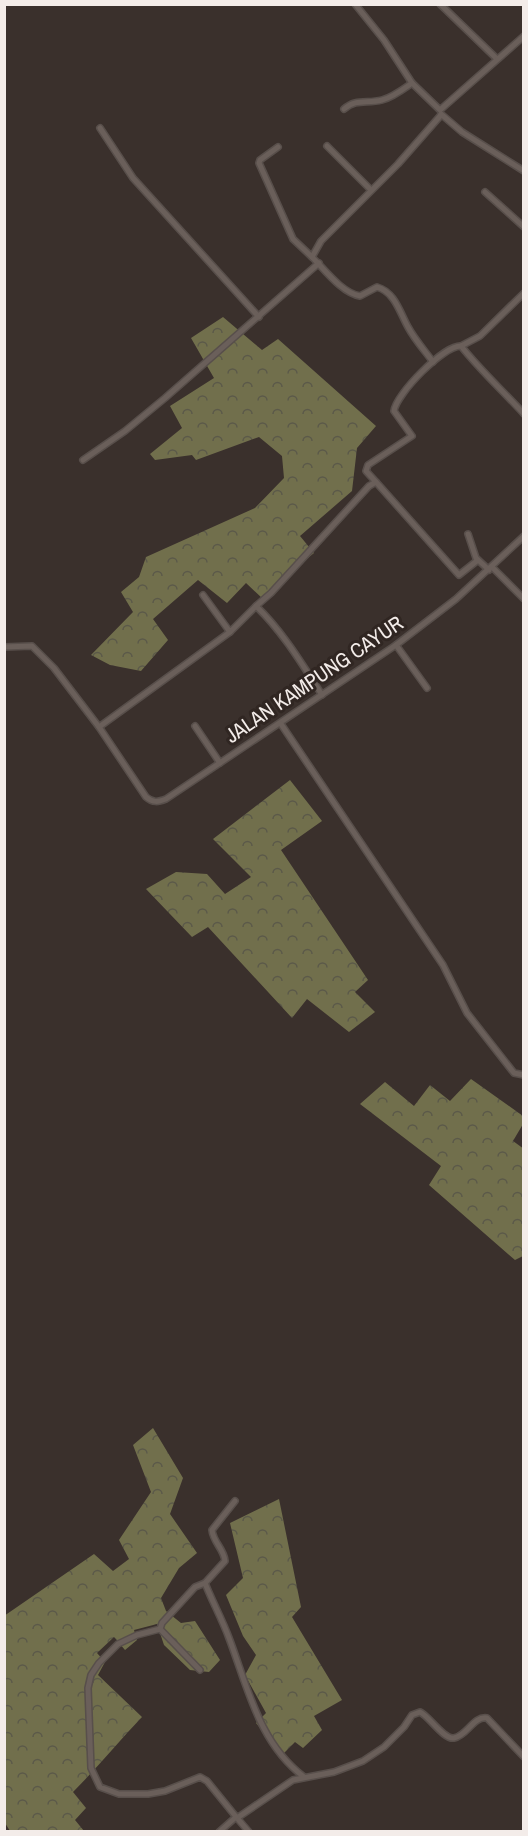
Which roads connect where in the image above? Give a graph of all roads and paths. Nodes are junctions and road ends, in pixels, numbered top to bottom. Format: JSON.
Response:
{"nodes":[{"id":1,"x":355,"y":4,"type":"edge"},
{"id":2,"x":440,"y":4,"type":"edge"},
{"id":3,"x":524,"y":36,"type":"edge"},
{"id":4,"x":496,"y":58,"type":"junction"},
{"id":5,"x":412,"y":83,"type":"junction"},
{"id":6,"x":345,"y":109,"type":"dead end"},
{"id":7,"x":440,"y":113,"type":"junction"},
{"id":8,"x":100,"y":128,"type":"dead end"},
{"id":9,"x":327,"y":146,"type":"dead end"},
{"id":10,"x":278,"y":147,"type":"dead end"},
{"id":11,"x":524,"y":171,"type":"edge"},
{"id":12,"x":371,"y":190,"type":"junction"},
{"id":13,"x":485,"y":192,"type":"dead end"},
{"id":14,"x":524,"y":227,"type":"edge"},
{"id":15,"x":312,"y":257,"type":"junction"},
{"id":16,"x":319,"y":263,"type":"junction"},
{"id":17,"x":524,"y":293,"type":"edge"},
{"id":18,"x":259,"y":317,"type":"junction"},
{"id":19,"x":461,"y":346,"type":"junction"},
{"id":20,"x":433,"y":362,"type":"junction"},
{"id":21,"x":524,"y":414,"type":"edge"},
{"id":22,"x":83,"y":460,"type":"dead end"},
{"id":23,"x":376,"y":482,"type":"junction"},
{"id":24,"x":468,"y":534,"type":"dead end"},
{"id":25,"x":524,"y":536,"type":"edge"},
{"id":26,"x":478,"y":560,"type":"junction"},
{"id":27,"x":490,"y":568,"type":"junction"},
{"id":28,"x":203,"y":595,"type":"dead end"},
{"id":29,"x":524,"y":599,"type":"edge"},
{"id":30,"x":256,"y":606,"type":"junction"},
{"id":31,"x":230,"y":632,"type":"junction"},
{"id":32,"x":396,"y":645,"type":"junction"},
{"id":33,"x":4,"y":647,"type":"edge"},
{"id":34,"x":427,"y":688,"type":"dead end"},
{"id":35,"x":322,"y":695,"type":"junction"},
{"id":36,"x":281,"y":724,"type":"junction"},
{"id":37,"x":195,"y":726,"type":"dead end"},
{"id":38,"x":99,"y":727,"type":"junction"},
{"id":39,"x":220,"y":763,"type":"junction"},
{"id":40,"x":524,"y":1075,"type":"edge"},
{"id":41,"x":235,"y":1501,"type":"dead end"},
{"id":42,"x":205,"y":1583,"type":"junction"},
{"id":43,"x":160,"y":1629,"type":"junction"},
{"id":44,"x":200,"y":1670,"type":"dead end"},
{"id":45,"x":524,"y":1757,"type":"edge"},
{"id":46,"x":304,"y":1777,"type":"junction"},
{"id":47,"x":236,"y":1818,"type":"junction"},
{"id":48,"x":219,"y":1832,"type":"edge"},
{"id":49,"x":249,"y":1832,"type":"edge"}],
"edges":[{"from":1,"to":5,"type":"street"},
{"from":2,"to":4,"type":"street"},
{"from":3,"to":4,"type":"street"},
{"from":4,"to":7,"type":"street"},
{"from":5,"to":6,"type":"street"},
{"from":5,"to":7,"type":"street"},
{"from":7,"to":11,"type":"street"},
{"from":7,"to":12,"type":"street"},
{"from":8,"to":18,"type":"street"},
{"from":9,"to":12,"type":"street"},
{"from":10,"to":15,"type":"street"},
{"from":12,"to":15,"type":"street"},
{"from":13,"to":14,"type":"street"},
{"from":15,"to":16,"type":"street"},
{"from":16,"to":18,"type":"street"},
{"from":16,"to":20,"type":"street"},
{"from":17,"to":19,"type":"street"},
{"from":18,"to":22,"type":"street"},
{"from":19,"to":20,"type":"street"},
{"from":19,"to":21,"type":"street"},
{"from":20,"to":23,"type":"street"},
{"from":23,"to":26,"type":"street"},
{"from":23,"to":30,"type":"street"},
{"from":24,"to":26,"type":"street"},
{"from":25,"to":27,"type":"street","name":"JALAN KAMPUNG CAYUR"},
{"from":26,"to":27,"type":"street"},
{"from":27,"to":29,"type":"street"},
{"from":27,"to":32,"type":"street","name":"JALAN KAMPUNG CAYUR"},
{"from":28,"to":31,"type":"street"},
{"from":30,"to":31,"type":"street"},
{"from":30,"to":35,"type":"street"},
{"from":31,"to":38,"type":"street"},
{"from":32,"to":34,"type":"street"},
{"from":32,"to":35,"type":"street","name":"JALAN KAMPUNG CAYUR"},
{"from":33,"to":38,"type":"street"},
{"from":35,"to":36,"type":"street","name":"JALAN KAMPUNG CAYUR"},
{"from":36,"to":39,"type":"street","name":"JALAN KAMPUNG CAYUR"},
{"from":36,"to":40,"type":"street"},
{"from":37,"to":39,"type":"street"},
{"from":38,"to":39,"type":"street","name":"JALAN KAMPUNG CAYUR"},
{"from":41,"to":42,"type":"street"},
{"from":42,"to":43,"type":"street"},
{"from":42,"to":46,"type":"street"},
{"from":43,"to":44,"type":"street"},
{"from":43,"to":47,"type":"street"},
{"from":45,"to":46,"type":"street"},
{"from":46,"to":47,"type":"street"},
{"from":47,"to":48,"type":"street"},
{"from":47,"to":49,"type":"street"}]}
